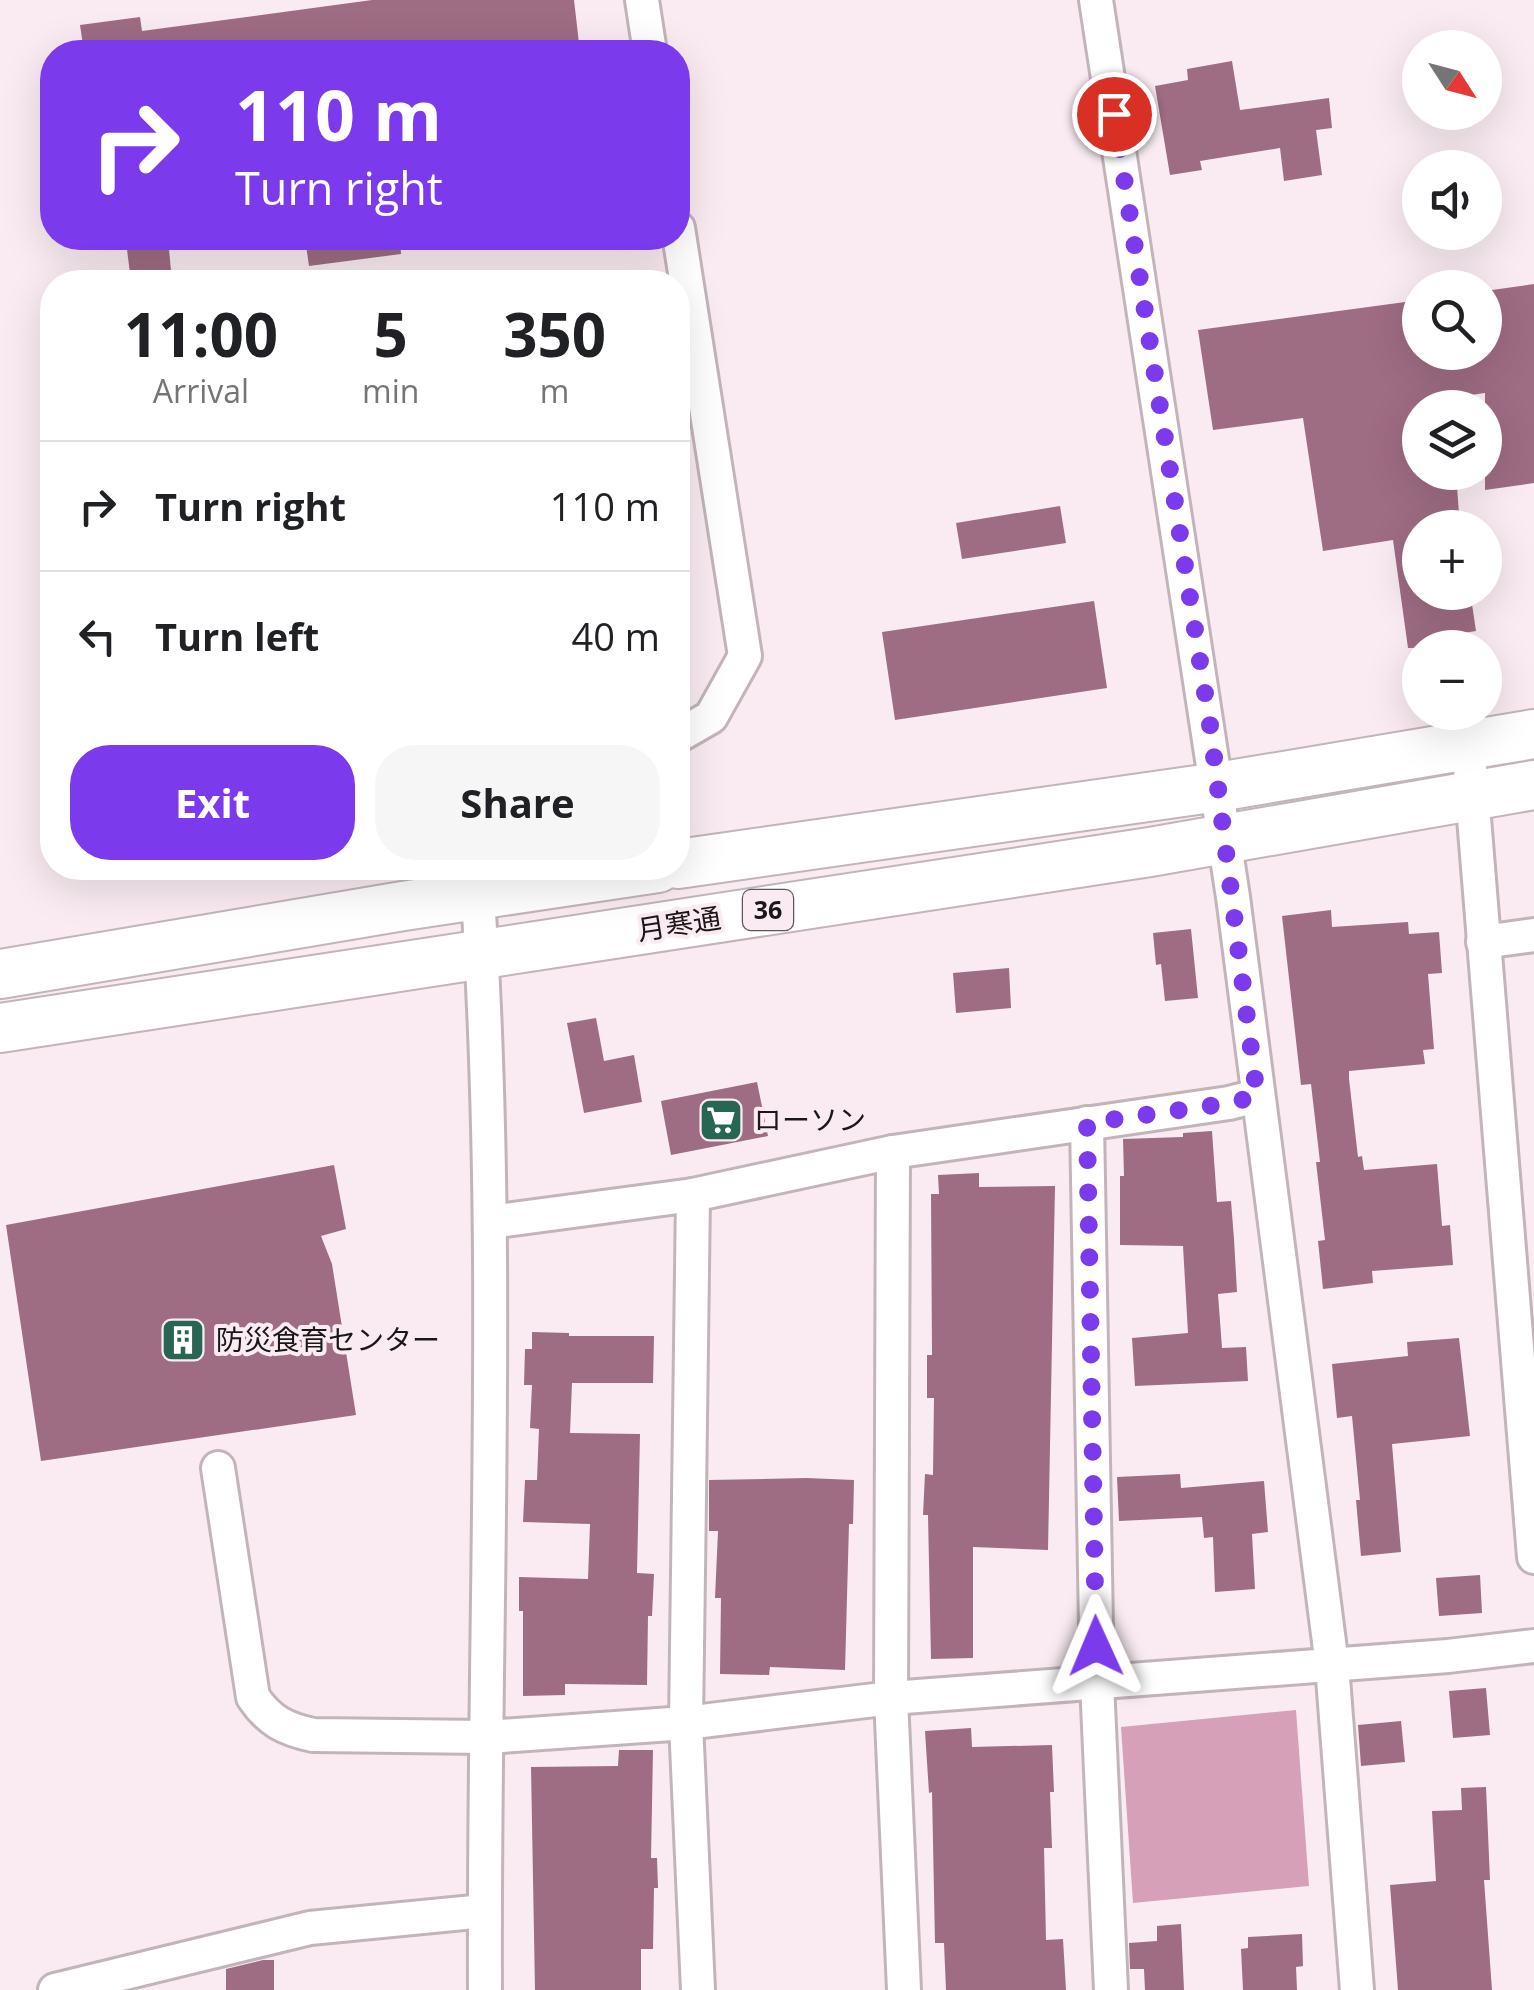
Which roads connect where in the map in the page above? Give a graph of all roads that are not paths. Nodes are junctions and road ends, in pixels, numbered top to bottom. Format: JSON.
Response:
{"nodes":[{"id":1,"x":642,"y":0,"type":"edge"},
{"id":2,"x":1096,"y":0,"type":"edge"},
{"id":3,"x":648,"y":40,"type":"edge"},
{"id":4,"x":690,"y":305,"type":"edge"},
{"id":5,"x":690,"y":729,"type":"edge"},
{"id":6,"x":1534,"y":734,"type":"edge"},
{"id":7,"x":1468,"y":744,"type":"junction"},
{"id":8,"x":1534,"y":785,"type":"edge"},
{"id":9,"x":1218,"y":786,"type":"junction"},
{"id":10,"x":1474,"y":794,"type":"junction"},
{"id":11,"x":1225,"y":839,"type":"junction"},
{"id":12,"x":690,"y":862,"type":"edge"},
{"id":13,"x":503,"y":880,"type":"edge"},
{"id":14,"x":477,"y":882,"type":"edge"},
{"id":15,"x":1534,"y":934,"type":"edge"},
{"id":16,"x":1484,"y":942,"type":"junction"},
{"id":17,"x":484,"y":954,"type":"junction"},
{"id":18,"x":0,"y":974,"type":"edge"},
{"id":19,"x":0,"y":1028,"type":"edge"},
{"id":20,"x":1257,"y":1096,"type":"junction"},
{"id":21,"x":1087,"y":1123,"type":"junction"},
{"id":22,"x":893,"y":1152,"type":"junction"},
{"id":23,"x":693,"y":1196,"type":"junction"},
{"id":24,"x":490,"y":1222,"type":"junction"},
{"id":25,"x":218,"y":1468,"type":"dead end"},
{"id":26,"x":1534,"y":1557,"type":"edge"},
{"id":27,"x":1534,"y":1646,"type":"edge"},
{"id":28,"x":1332,"y":1665,"type":"junction"},
{"id":29,"x":1097,"y":1683,"type":"junction"},
{"id":30,"x":890,"y":1698,"type":"junction"},
{"id":31,"x":686,"y":1723,"type":"junction"},
{"id":32,"x":487,"y":1737,"type":"junction"},
{"id":33,"x":484,"y":1911,"type":"junction"},
{"id":34,"x":55,"y":1990,"type":"edge"},
{"id":35,"x":485,"y":1990,"type":"edge"},
{"id":36,"x":698,"y":1990,"type":"edge"},
{"id":37,"x":904,"y":1990,"type":"edge"},
{"id":38,"x":1112,"y":1990,"type":"edge"},
{"id":39,"x":1358,"y":1990,"type":"edge"}],
"edges":[{"from":1,"to":3,"type":"street"},
{"from":2,"to":9,"type":"street"},
{"from":4,"to":5,"type":"street"},
{"from":6,"to":7,"type":"highway","number":"36"},
{"from":7,"to":9,"type":"highway","number":"36"},
{"from":7,"to":10,"type":"street"},
{"from":8,"to":10,"type":"highway","name":"月寒通","number":"36"},
{"from":9,"to":11,"type":"street"},
{"from":9,"to":12,"type":"highway","number":"36"},
{"from":10,"to":11,"type":"highway","name":"月寒通","number":"36"},
{"from":10,"to":16,"type":"street"},
{"from":11,"to":17,"type":"highway","name":"月寒通","number":"36"},
{"from":11,"to":20,"type":"street"},
{"from":13,"to":14,"type":"highway"},
{"from":14,"to":17,"type":"street"},
{"from":14,"to":18,"type":"highway"},
{"from":15,"to":16,"type":"street"},
{"from":16,"to":26,"type":"street"},
{"from":17,"to":19,"type":"highway","name":"月寒通","number":"36"},
{"from":17,"to":24,"type":"street"},
{"from":20,"to":21,"type":"street"},
{"from":20,"to":28,"type":"street"},
{"from":21,"to":22,"type":"street"},
{"from":21,"to":29,"type":"street"},
{"from":22,"to":23,"type":"street"},
{"from":22,"to":30,"type":"street"},
{"from":23,"to":24,"type":"street"},
{"from":23,"to":31,"type":"street"},
{"from":24,"to":32,"type":"street"},
{"from":25,"to":32,"type":"street"},
{"from":27,"to":28,"type":"street"},
{"from":28,"to":29,"type":"street"},
{"from":28,"to":39,"type":"street"},
{"from":29,"to":30,"type":"street"},
{"from":29,"to":38,"type":"street"},
{"from":30,"to":31,"type":"street"},
{"from":30,"to":37,"type":"street"},
{"from":31,"to":32,"type":"street"},
{"from":31,"to":36,"type":"street"},
{"from":32,"to":33,"type":"street"},
{"from":33,"to":34,"type":"street"},
{"from":33,"to":35,"type":"street"}]}
